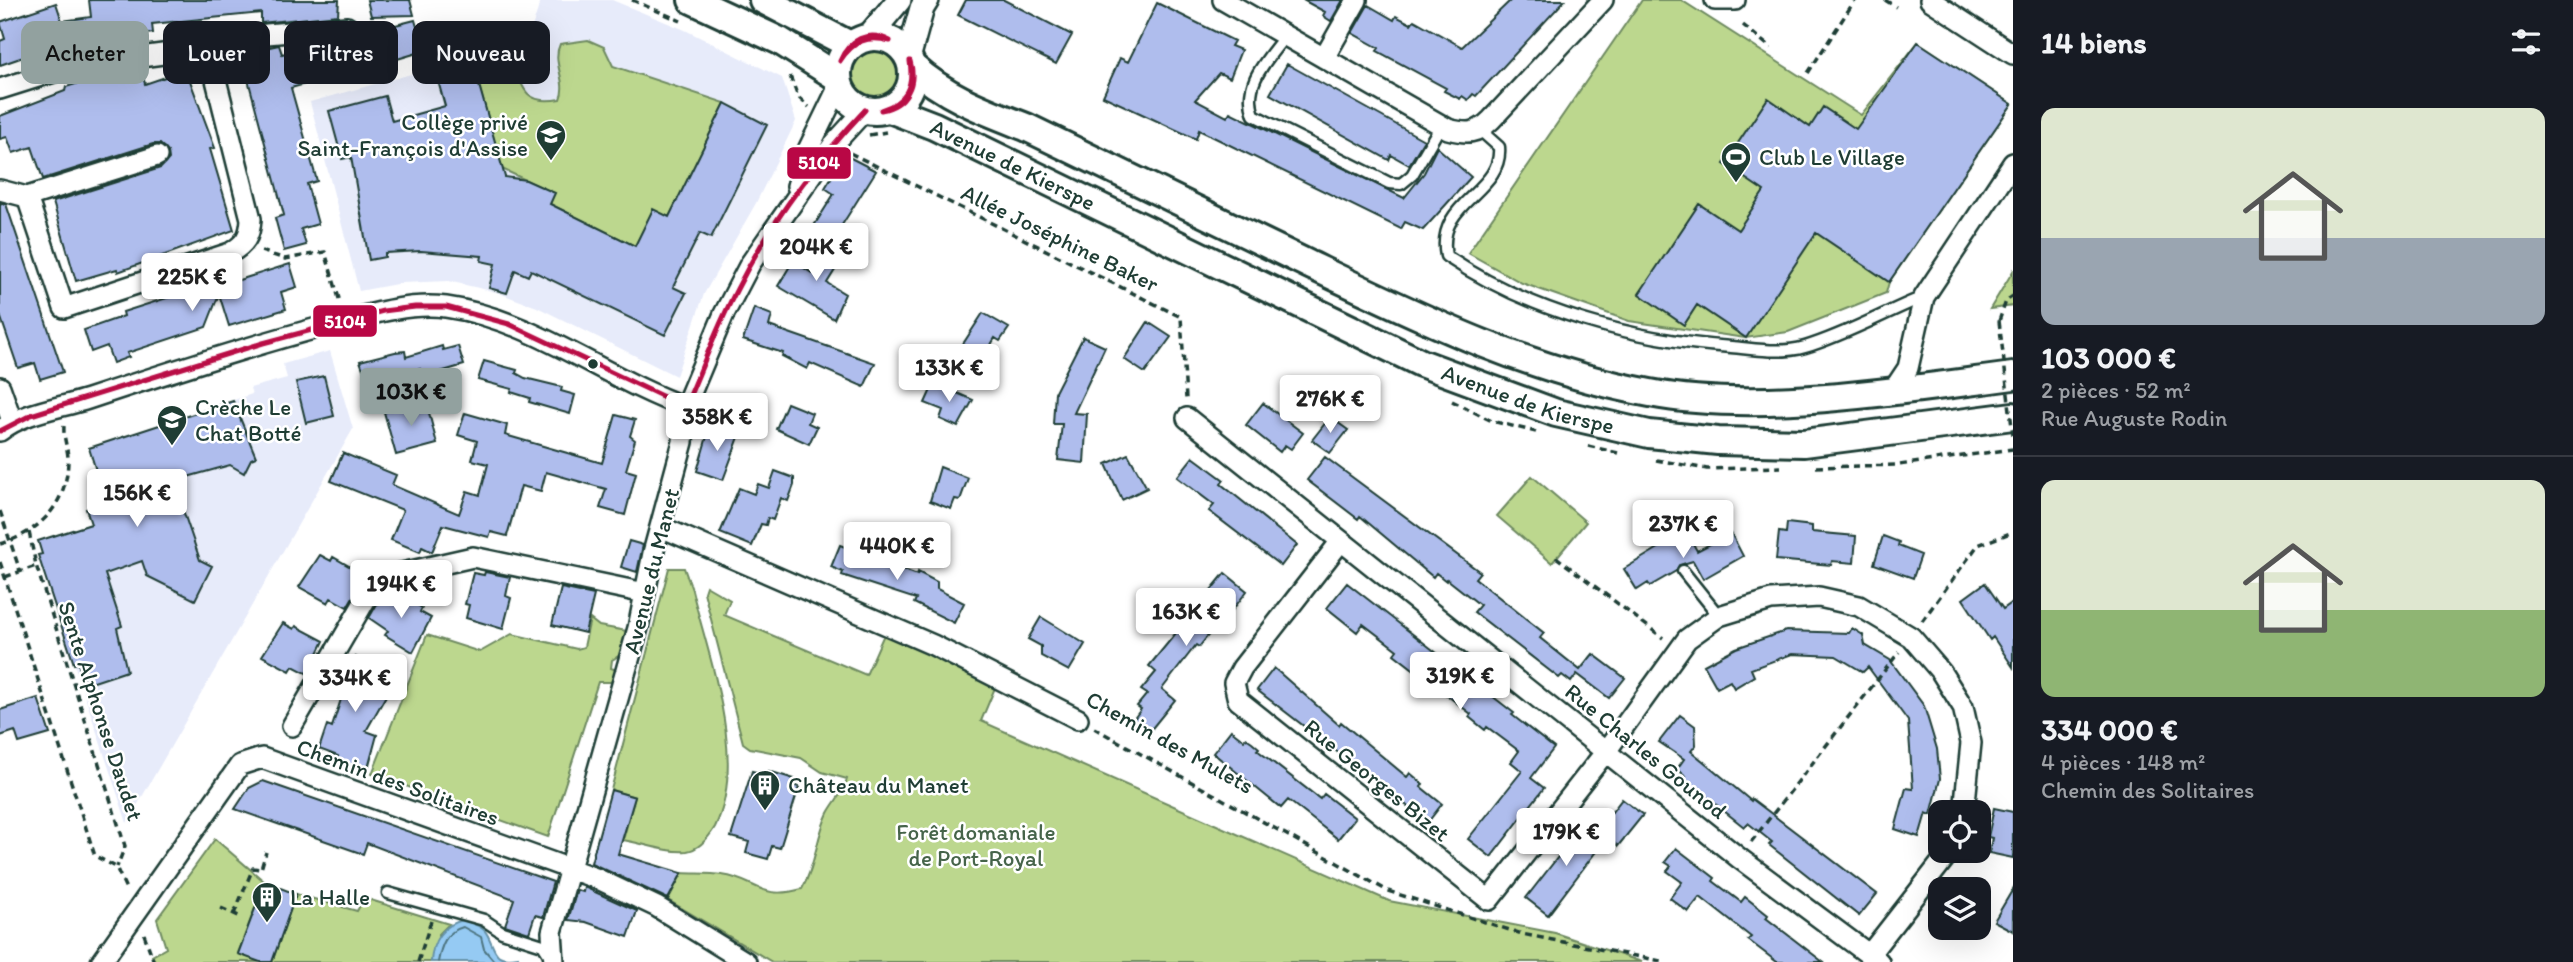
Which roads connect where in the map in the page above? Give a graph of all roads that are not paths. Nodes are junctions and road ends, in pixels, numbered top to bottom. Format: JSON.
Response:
{"nodes":[{"id":1,"x":692,"y":0,"type":"edge"},
{"id":2,"x":763,"y":0,"type":"edge"},
{"id":3,"x":899,"y":0,"type":"edge"},
{"id":4,"x":928,"y":0,"type":"edge"},
{"id":5,"x":1223,"y":0,"type":"edge"},
{"id":6,"x":1357,"y":0,"type":"edge"},
{"id":7,"x":1603,"y":0,"type":"edge"},
{"id":8,"x":1715,"y":0,"type":"edge"},
{"id":9,"x":1735,"y":0,"type":"edge"},
{"id":10,"x":1930,"y":0,"type":"edge"},
{"id":11,"x":1285,"y":36,"type":"junction"},
{"id":12,"x":860,"y":41,"type":"junction"},
{"id":13,"x":163,"y":54,"type":"edge"},
{"id":14,"x":2013,"y":54,"type":"edge"},
{"id":15,"x":1324,"y":58,"type":"junction"},
{"id":16,"x":911,"y":61,"type":"junction"},
{"id":17,"x":838,"y":81,"type":"junction"},
{"id":18,"x":217,"y":84,"type":"edge"},
{"id":19,"x":0,"y":89,"type":"edge"},
{"id":20,"x":878,"y":110,"type":"junction"},
{"id":21,"x":1441,"y":125,"type":"junction"},
{"id":22,"x":1480,"y":130,"type":"junction"},
{"id":23,"x":157,"y":156,"type":"dead end"},
{"id":24,"x":2013,"y":163,"type":"edge"},
{"id":25,"x":0,"y":190,"type":"edge"},
{"id":26,"x":27,"y":197,"type":"junction"},
{"id":27,"x":793,"y":201,"type":"junction"},
{"id":28,"x":1924,"y":297,"type":"junction"},
{"id":29,"x":2013,"y":376,"type":"edge"},
{"id":30,"x":0,"y":387,"type":"edge"},
{"id":31,"x":1892,"y":392,"type":"junction"},
{"id":32,"x":685,"y":407,"type":"junction"},
{"id":33,"x":2013,"y":416,"type":"edge"},
{"id":34,"x":1188,"y":418,"type":"road end"},
{"id":35,"x":6,"y":426,"type":"edge"},
{"id":36,"x":661,"y":527,"type":"junction"},
{"id":37,"x":1342,"y":541,"type":"junction"},
{"id":38,"x":1683,"y":571,"type":"dead end"},
{"id":39,"x":645,"y":593,"type":"junction"},
{"id":40,"x":1719,"y":616,"type":"junction"},
{"id":41,"x":1078,"y":719,"type":"road end"},
{"id":42,"x":292,"y":726,"type":"dead end"},
{"id":43,"x":1607,"y":750,"type":"junction"},
{"id":44,"x":1965,"y":800,"type":"edge"},
{"id":45,"x":1942,"y":863,"type":"edge"},
{"id":46,"x":570,"y":868,"type":"junction"},
{"id":47,"x":388,"y":893,"type":"dead end"},
{"id":48,"x":1874,"y":958,"type":"edge"},
{"id":49,"x":101,"y":962,"type":"edge"},
{"id":50,"x":554,"y":962,"type":"edge"},
{"id":51,"x":746,"y":962,"type":"edge"}],
"edges":[{"from":1,"to":17,"type":"main road"},
{"from":2,"to":12,"type":"main road"},
{"from":3,"to":12,"type":"street"},
{"from":4,"to":16,"type":"street"},
{"from":5,"to":11,"type":"street"},
{"from":6,"to":15,"type":"street"},
{"from":7,"to":22,"type":"street"},
{"from":8,"to":9,"type":"street"},
{"from":10,"to":14,"type":"street"},
{"from":11,"to":15,"type":"street"},
{"from":11,"to":21,"type":"lane"},
{"from":12,"to":16,"type":"main road"},
{"from":12,"to":17,"type":"main road"},
{"from":13,"to":19,"type":"street"},
{"from":15,"to":21,"type":"street"},
{"from":16,"to":20,"type":"main road"},
{"from":16,"to":31,"type":"main road","name":"Avenue de Kierspe"},
{"from":17,"to":20,"type":"main road"},
{"from":17,"to":27,"type":"street"},
{"from":18,"to":26,"type":"street"},
{"from":20,"to":27,"type":"street","name":"Avenue du Manet"},
{"from":20,"to":33,"type":"main road","name":"Avenue de Kierspe"},
{"from":21,"to":22,"type":"street"},
{"from":22,"to":28,"type":"lane"},
{"from":23,"to":26,"type":"street"},
{"from":24,"to":28,"type":"street"},
{"from":25,"to":26,"type":"street"},
{"from":27,"to":32,"type":"street","name":"Avenue du Manet"},
{"from":28,"to":31,"type":"street"},
{"from":29,"to":31,"type":"main road","name":"Avenue de Kierspe"},
{"from":30,"to":35,"type":"street"},
{"from":32,"to":35,"type":"street"},
{"from":32,"to":36,"type":"street","name":"Avenue du Manet"},
{"from":34,"to":37,"type":"street","name":"Rue Charles Gounod"},
{"from":36,"to":39,"type":"street","name":"Avenue du Manet"},
{"from":36,"to":41,"type":"street","name":"Chemin des Mulets"},
{"from":37,"to":43,"type":"street","name":"Rue Charles Gounod"},
{"from":37,"to":43,"type":"street","name":"Rue Georges Bizet"},
{"from":38,"to":40,"type":"lane"},
{"from":39,"to":42,"type":"street"},
{"from":39,"to":46,"type":"street","name":"Avenue du Manet"},
{"from":40,"to":43,"type":"street"},
{"from":40,"to":44,"type":"street"},
{"from":43,"to":48,"type":"street","name":"Rue Charles Gounod"},
{"from":45,"to":48,"type":"street"},
{"from":46,"to":49,"type":"street","name":"Chemin des Solitaires"},
{"from":46,"to":50,"type":"street","name":"Avenue du Manet"},
{"from":46,"to":51,"type":"street","name":"Chemin des Solitaires"},
{"from":47,"to":50,"type":"lane"}]}
